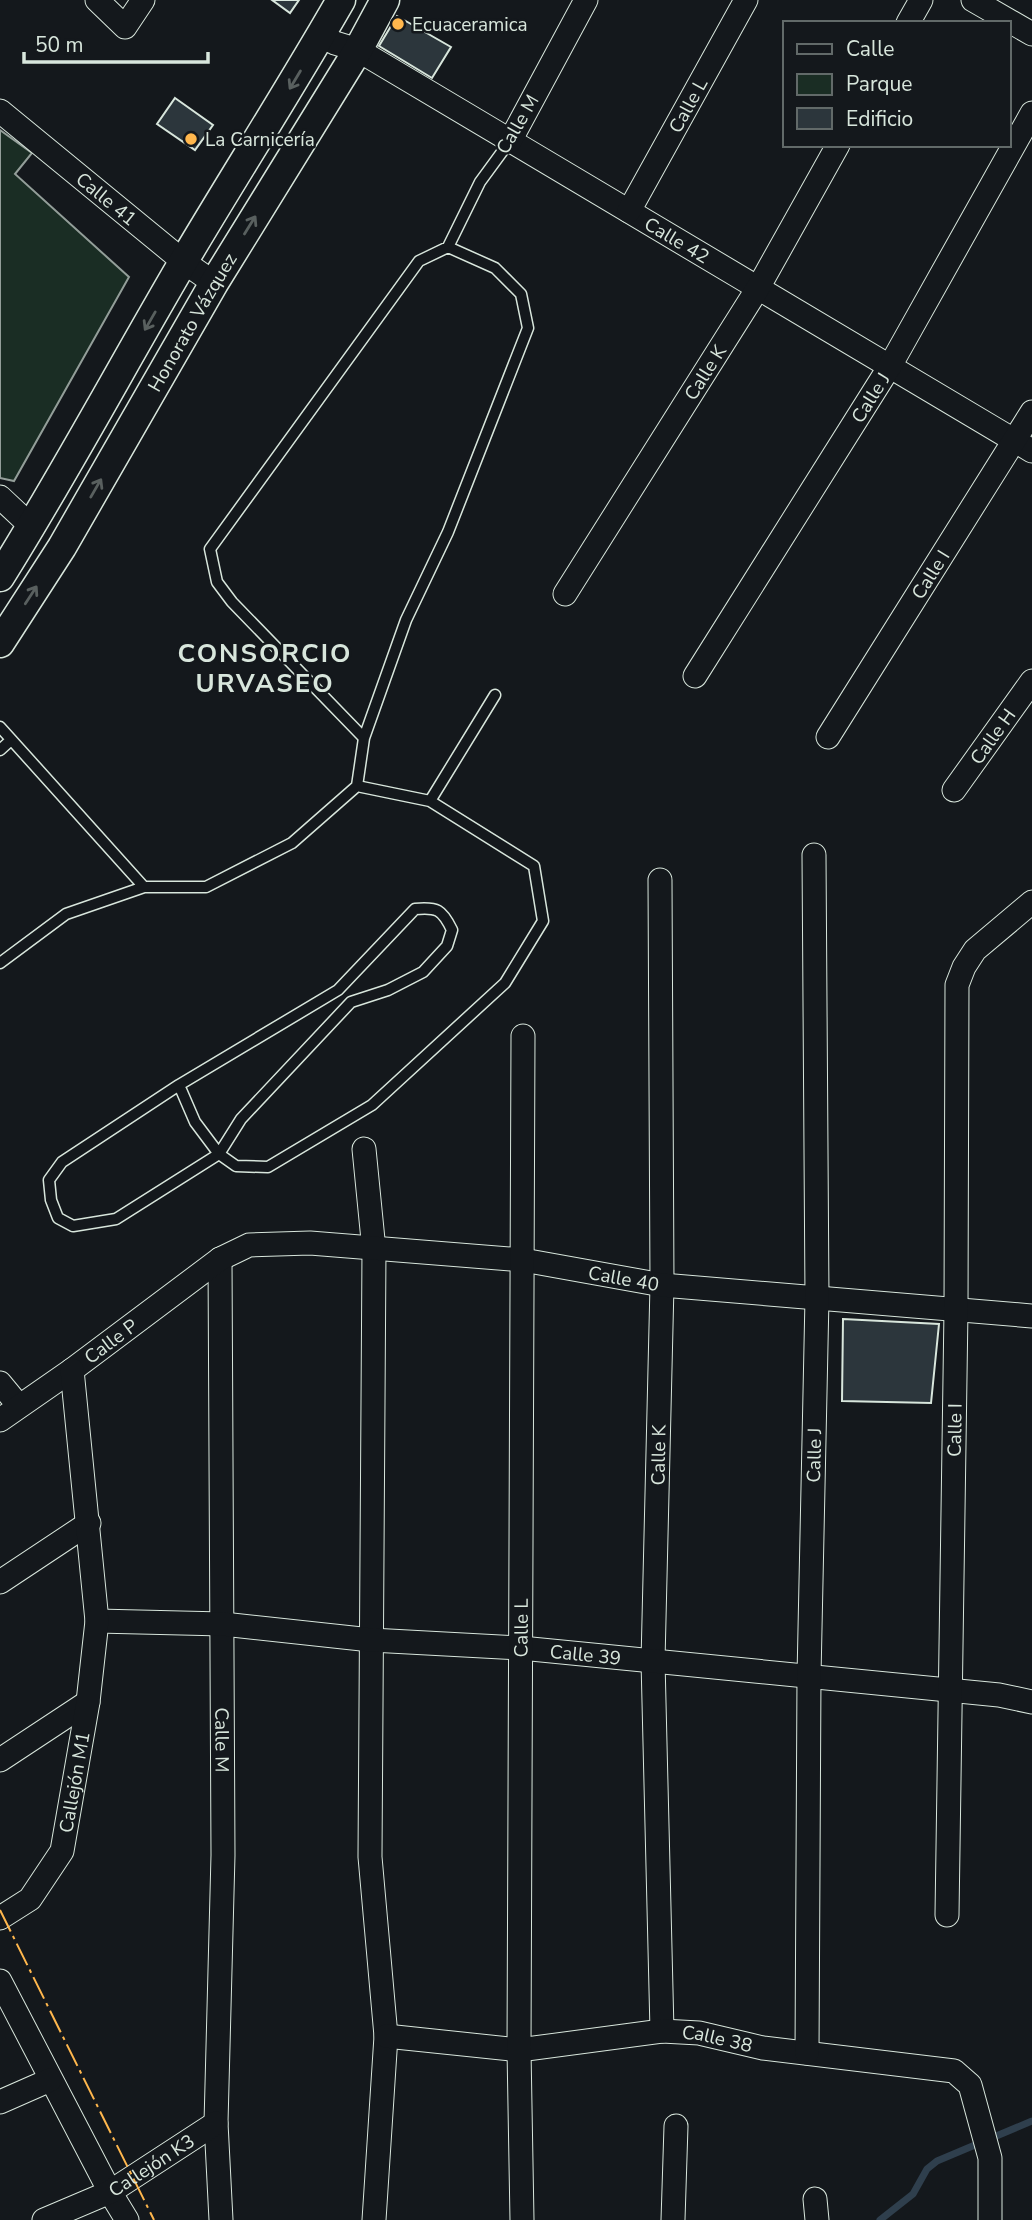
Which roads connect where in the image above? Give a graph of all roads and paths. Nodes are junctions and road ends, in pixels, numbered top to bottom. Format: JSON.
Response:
{"nodes":[{"id":1,"x":97,"y":0,"type":"edge"},
{"id":2,"x":143,"y":0,"type":"edge"},
{"id":3,"x":341,"y":0,"type":"edge"},
{"id":4,"x":385,"y":0,"type":"edge"},
{"id":5,"x":586,"y":0,"type":"edge"},
{"id":6,"x":746,"y":0,"type":"edge"},
{"id":7,"x":921,"y":0,"type":"edge"},
{"id":8,"x":973,"y":0,"type":"edge"},
{"id":9,"x":909,"y":21,"type":"edge"},
{"id":10,"x":1009,"y":21,"type":"edge"},
{"id":11,"x":1011,"y":22,"type":"edge"},
{"id":12,"x":1032,"y":34,"type":"edge"},
{"id":13,"x":321,"y":36,"type":"junction"},
{"id":14,"x":358,"y":50,"type":"junction"},
{"id":15,"x":0,"y":111,"type":"edge"},
{"id":16,"x":1032,"y":113,"type":"edge"},
{"id":17,"x":510,"y":141,"type":"junction"},
{"id":18,"x":837,"y":147,"type":"edge"},
{"id":19,"x":629,"y":211,"type":"junction"},
{"id":20,"x":448,"y":247,"type":"junction"},
{"id":21,"x":184,"y":262,"type":"junction"},
{"id":22,"x":214,"y":283,"type":"junction"},
{"id":23,"x":758,"y":288,"type":"junction"},
{"id":24,"x":890,"y":366,"type":"junction"},
{"id":25,"x":1032,"y":412,"type":"edge"},
{"id":26,"x":1024,"y":446,"type":"edge"},
{"id":27,"x":0,"y":497,"type":"edge"},
{"id":28,"x":32,"y":527,"type":"junction"},
{"id":29,"x":0,"y":577,"type":"edge"},
{"id":30,"x":565,"y":594,"type":"dead end"},
{"id":31,"x":0,"y":643,"type":"edge"},
{"id":32,"x":695,"y":676,"type":"dead end"},
{"id":33,"x":1032,"y":681,"type":"edge"},
{"id":34,"x":495,"y":695,"type":"dead end"},
{"id":35,"x":0,"y":727,"type":"edge"},
{"id":36,"x":828,"y":737,"type":"dead end"},
{"id":37,"x":364,"y":738,"type":"junction"},
{"id":38,"x":11,"y":740,"type":"junction"},
{"id":39,"x":0,"y":750,"type":"edge"},
{"id":40,"x":356,"y":786,"type":"junction"},
{"id":41,"x":954,"y":790,"type":"dead end"},
{"id":42,"x":430,"y":801,"type":"junction"},
{"id":43,"x":814,"y":855,"type":"dead end"},
{"id":44,"x":660,"y":880,"type":"dead end"},
{"id":45,"x":144,"y":887,"type":"junction"},
{"id":46,"x":1032,"y":902,"type":"edge"},
{"id":47,"x":0,"y":963,"type":"edge"},
{"id":48,"x":523,"y":1036,"type":"dead end"},
{"id":49,"x":178,"y":1085,"type":"junction"},
{"id":50,"x":364,"y":1149,"type":"dead end"},
{"id":51,"x":219,"y":1154,"type":"junction"},
{"id":52,"x":374,"y":1250,"type":"junction"},
{"id":53,"x":220,"y":1259,"type":"junction"},
{"id":54,"x":523,"y":1261,"type":"junction"},
{"id":55,"x":662,"y":1285,"type":"junction"},
{"id":56,"x":817,"y":1298,"type":"junction"},
{"id":57,"x":956,"y":1310,"type":"junction"},
{"id":58,"x":1032,"y":1316,"type":"edge"},
{"id":59,"x":72,"y":1370,"type":"junction"},
{"id":60,"x":0,"y":1383,"type":"edge"},
{"id":61,"x":19,"y":1406,"type":"junction"},
{"id":62,"x":0,"y":1420,"type":"edge"},
{"id":63,"x":89,"y":1522,"type":"junction"},
{"id":64,"x":0,"y":1582,"type":"edge"},
{"id":65,"x":97,"y":1620,"type":"junction"},
{"id":66,"x":223,"y":1624,"type":"junction"},
{"id":67,"x":371,"y":1640,"type":"junction"},
{"id":68,"x":521,"y":1648,"type":"junction"},
{"id":69,"x":653,"y":1661,"type":"junction"},
{"id":70,"x":810,"y":1676,"type":"junction"},
{"id":71,"x":950,"y":1690,"type":"junction"},
{"id":72,"x":88,"y":1702,"type":"junction"},
{"id":73,"x":1032,"y":1702,"type":"edge"},
{"id":74,"x":0,"y":1760,"type":"edge"},
{"id":75,"x":947,"y":1915,"type":"dead end"},
{"id":76,"x":0,"y":1918,"type":"edge"},
{"id":77,"x":0,"y":1981,"type":"edge"},
{"id":78,"x":662,"y":2031,"type":"junction"},
{"id":79,"x":386,"y":2036,"type":"junction"},
{"id":80,"x":519,"y":2050,"type":"junction"},
{"id":81,"x":807,"y":2053,"type":"junction"},
{"id":82,"x":50,"y":2080,"type":"junction"},
{"id":83,"x":0,"y":2102,"type":"edge"},
{"id":84,"x":216,"y":2123,"type":"junction"},
{"id":85,"x":676,"y":2126,"type":"dead end"},
{"id":86,"x":110,"y":2192,"type":"junction"},
{"id":87,"x":44,"y":2220,"type":"edge"},
{"id":88,"x":127,"y":2220,"type":"edge"},
{"id":89,"x":221,"y":2220,"type":"edge"},
{"id":90,"x":374,"y":2220,"type":"edge"},
{"id":91,"x":522,"y":2220,"type":"edge"},
{"id":92,"x":673,"y":2220,"type":"edge"},
{"id":93,"x":990,"y":2220,"type":"edge"}],
"edges":[{"from":1,"to":2,"type":"street"},
{"from":3,"to":13,"type":"street","name":"Honorato Vázquez"},
{"from":4,"to":14,"type":"street","name":"Honorato Vázquez"},
{"from":5,"to":17,"type":"street","name":"Calle M"},
{"from":6,"to":19,"type":"street","name":"Calle L"},
{"from":7,"to":9,"type":"street"},
{"from":8,"to":10,"type":"street"},
{"from":11,"to":12,"type":"street"},
{"from":13,"to":14,"type":"street","name":"Calle 42"},
{"from":13,"to":21,"type":"street","name":"Honorato Vázquez","one_way":true},
{"from":14,"to":17,"type":"street","name":"Calle 42"},
{"from":22,"to":14,"type":"street","name":"Honorato Vázquez","one_way":true},
{"from":15,"to":21,"type":"street","name":"Calle 41"},
{"from":16,"to":24,"type":"street","name":"Calle J"},
{"from":17,"to":19,"type":"street","name":"Calle 42"},
{"from":17,"to":20,"type":"lane","name":"Calle M"},
{"from":18,"to":23,"type":"street","name":"Calle K"},
{"from":19,"to":23,"type":"street","name":"Calle 42"},
{"from":20,"to":37,"type":"lane"},
{"from":20,"to":37,"type":"lane"},
{"from":21,"to":22,"type":"street","name":"Calle 41"},
{"from":21,"to":28,"type":"street","name":"Honorato Vázquez","one_way":true},
{"from":31,"to":22,"type":"street","name":"Honorato Vázquez","one_way":true},
{"from":23,"to":24,"type":"street","name":"Calle 42"},
{"from":23,"to":30,"type":"street","name":"Calle K"},
{"from":24,"to":26,"type":"street","name":"Calle 42"},
{"from":24,"to":32,"type":"street","name":"Calle J"},
{"from":25,"to":26,"type":"street","name":"Calle I"},
{"from":26,"to":36,"type":"street","name":"Calle I"},
{"from":27,"to":28,"type":"street"},
{"from":28,"to":29,"type":"street","name":"Honorato Vázquez"},
{"from":33,"to":41,"type":"street","name":"Calle H"},
{"from":34,"to":42,"type":"lane"},
{"from":35,"to":38,"type":"lane"},
{"from":37,"to":40,"type":"lane"},
{"from":38,"to":39,"type":"lane"},
{"from":38,"to":45,"type":"lane"},
{"from":40,"to":42,"type":"lane"},
{"from":40,"to":45,"type":"lane"},
{"from":42,"to":51,"type":"lane"},
{"from":43,"to":56,"type":"street","name":"Calle J"},
{"from":44,"to":55,"type":"street","name":"Calle K"},
{"from":45,"to":47,"type":"lane"},
{"from":46,"to":57,"type":"street","name":"Calle I"},
{"from":48,"to":54,"type":"street","name":"Calle L"},
{"from":49,"to":51,"type":"lane"},
{"from":49,"to":51,"type":"lane"},
{"from":49,"to":51,"type":"lane"},
{"from":50,"to":52,"type":"street"},
{"from":52,"to":53,"type":"street","name":"Calle 40"},
{"from":52,"to":54,"type":"street","name":"Calle 40"},
{"from":52,"to":67,"type":"street"},
{"from":53,"to":59,"type":"street","name":"Calle P"},
{"from":53,"to":66,"type":"street","name":"Calle M"},
{"from":54,"to":55,"type":"street","name":"Calle 40"},
{"from":54,"to":68,"type":"street","name":"Calle L"},
{"from":55,"to":56,"type":"street","name":"Calle 40"},
{"from":55,"to":69,"type":"street","name":"Calle K"},
{"from":56,"to":57,"type":"street","name":"Calle 40"},
{"from":56,"to":70,"type":"street","name":"Calle J"},
{"from":57,"to":58,"type":"street","name":"Calle 40"},
{"from":57,"to":71,"type":"street","name":"Calle I"},
{"from":59,"to":61,"type":"street","name":"Calle P"},
{"from":59,"to":63,"type":"street","name":"Callejón M1"},
{"from":60,"to":61,"type":"street"},
{"from":61,"to":62,"type":"street","name":"Calle P"},
{"from":63,"to":64,"type":"street"},
{"from":63,"to":65,"type":"street","name":"Callejón M1"},
{"from":65,"to":66,"type":"street","name":"Calle 39"},
{"from":65,"to":72,"type":"street","name":"Callejón M1"},
{"from":66,"to":67,"type":"street","name":"Calle 39"},
{"from":66,"to":84,"type":"street","name":"Calle M"},
{"from":67,"to":68,"type":"street","name":"Calle 39"},
{"from":67,"to":79,"type":"street"},
{"from":68,"to":69,"type":"street","name":"Calle 39"},
{"from":68,"to":80,"type":"street","name":"Calle L"},
{"from":69,"to":70,"type":"street","name":"Calle 39"},
{"from":69,"to":78,"type":"street","name":"Calle K"},
{"from":70,"to":71,"type":"street","name":"Calle 39"},
{"from":70,"to":81,"type":"street","name":"Calle J"},
{"from":71,"to":73,"type":"street","name":"Calle 39"},
{"from":71,"to":75,"type":"street","name":"Calle I"},
{"from":72,"to":74,"type":"street"},
{"from":72,"to":76,"type":"street","name":"Callejón M1"},
{"from":77,"to":82,"type":"street"},
{"from":78,"to":80,"type":"street","name":"Calle 38"},
{"from":78,"to":81,"type":"street","name":"Calle 38"},
{"from":79,"to":80,"type":"street","name":"Calle 38"},
{"from":79,"to":90,"type":"street"},
{"from":80,"to":91,"type":"street","name":"Calle L"},
{"from":81,"to":93,"type":"street","name":"Calle 38"},
{"from":82,"to":83,"type":"street"},
{"from":82,"to":86,"type":"street"},
{"from":84,"to":86,"type":"street","name":"Callejón K3"},
{"from":84,"to":89,"type":"street","name":"Calle M"},
{"from":85,"to":92,"type":"street"},
{"from":86,"to":87,"type":"street","name":"Callejón K3"},
{"from":86,"to":88,"type":"street"}]}
